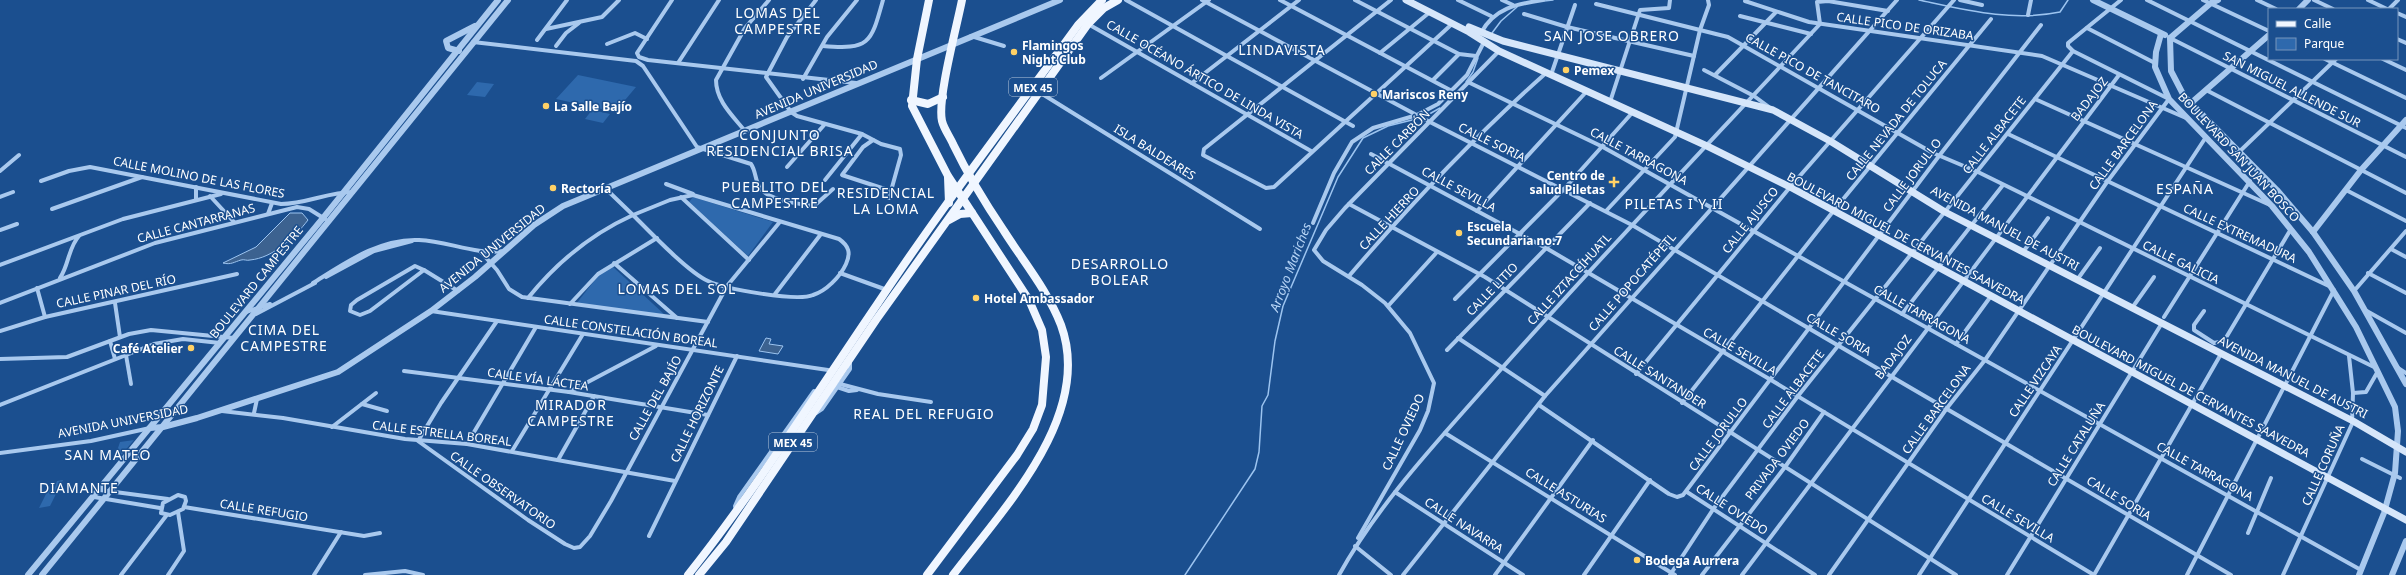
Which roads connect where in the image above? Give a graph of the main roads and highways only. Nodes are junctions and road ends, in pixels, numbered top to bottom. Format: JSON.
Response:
{"nodes":[{"id":1,"x":929,"y":0,"type":"edge"},
{"id":2,"x":962,"y":0,"type":"edge"},
{"id":3,"x":1102,"y":0,"type":"edge"},
{"id":4,"x":1118,"y":0,"type":"edge"},
{"id":5,"x":1406,"y":0,"type":"edge"},
{"id":6,"x":1414,"y":0,"type":"edge"},
{"id":7,"x":1483,"y":38,"type":"junction"},
{"id":8,"x":1502,"y":41,"type":"junction"},
{"id":9,"x":1498,"y":51,"type":"junction"},
{"id":10,"x":943,"y":97,"type":"junction"},
{"id":11,"x":911,"y":100,"type":"junction"},
{"id":12,"x":980,"y":160,"type":"junction"},
{"id":13,"x":962,"y":161,"type":"junction"},
{"id":14,"x":948,"y":176,"type":"junction"},
{"id":15,"x":970,"y":181,"type":"junction"},
{"id":16,"x":958,"y":191,"type":"junction"},
{"id":17,"x":963,"y":198,"type":"junction"},
{"id":18,"x":949,"y":203,"type":"junction"},
{"id":19,"x":972,"y":213,"type":"junction"},
{"id":20,"x":948,"y":220,"type":"junction"},
{"id":21,"x":2404,"y":451,"type":"edge"},
{"id":22,"x":2406,"y":520,"type":"edge"},
{"id":23,"x":688,"y":575,"type":"edge"},
{"id":24,"x":699,"y":575,"type":"edge"},
{"id":25,"x":926,"y":575,"type":"edge"},
{"id":26,"x":953,"y":575,"type":"edge"}],
"edges":[{"from":1,"to":11,"type":"main road"},
{"from":2,"to":10,"type":"main road"},
{"from":3,"to":12,"type":"main road","number":"MEX 45"},
{"from":4,"to":15,"type":"main road","number":"MEX 45"},
{"from":5,"to":7,"type":"main road","name":"BOULEVARD MIGUEL DE CERVANTES SAAVEDRA"},
{"from":6,"to":7,"type":"main road","name":"BOULEVARD MIGUEL DE CERVANTES SAAVEDRA"},
{"from":7,"to":8,"type":"main road","name":"AVENIDA MANUEL DE AUSTRI"},
{"from":7,"to":9,"type":"main road","name":"BOULEVARD MIGUEL DE CERVANTES SAAVEDRA"},
{"from":8,"to":9,"type":"main road"},
{"from":8,"to":21,"type":"main road","name":"AVENIDA MANUEL DE AUSTRI"},
{"from":9,"to":22,"type":"main road","name":"BOULEVARD MIGUEL DE CERVANTES SAAVEDRA"},
{"from":10,"to":11,"type":"main road"},
{"from":10,"to":13,"type":"main road"},
{"from":11,"to":14,"type":"main road"},
{"from":12,"to":13,"type":"main road"},
{"from":12,"to":15,"type":"main road","number":"MEX 45"},
{"from":13,"to":15,"type":"main road"},
{"from":14,"to":16,"type":"main road"},
{"from":14,"to":18,"type":"main road"},
{"from":15,"to":16,"type":"main road","number":"MEX 45"},
{"from":15,"to":17,"type":"main road","number":"MEX 45"},
{"from":15,"to":26,"type":"main road"},
{"from":16,"to":17,"type":"main road"},
{"from":16,"to":18,"type":"main road","number":"MEX 45"},
{"from":17,"to":19,"type":"main road"},
{"from":17,"to":20,"type":"main road","number":"MEX 45"},
{"from":18,"to":23,"type":"main road","number":"MEX 45"},
{"from":19,"to":20,"type":"main road"},
{"from":19,"to":25,"type":"main road"},
{"from":20,"to":24,"type":"main road","number":"MEX 45"}]}
